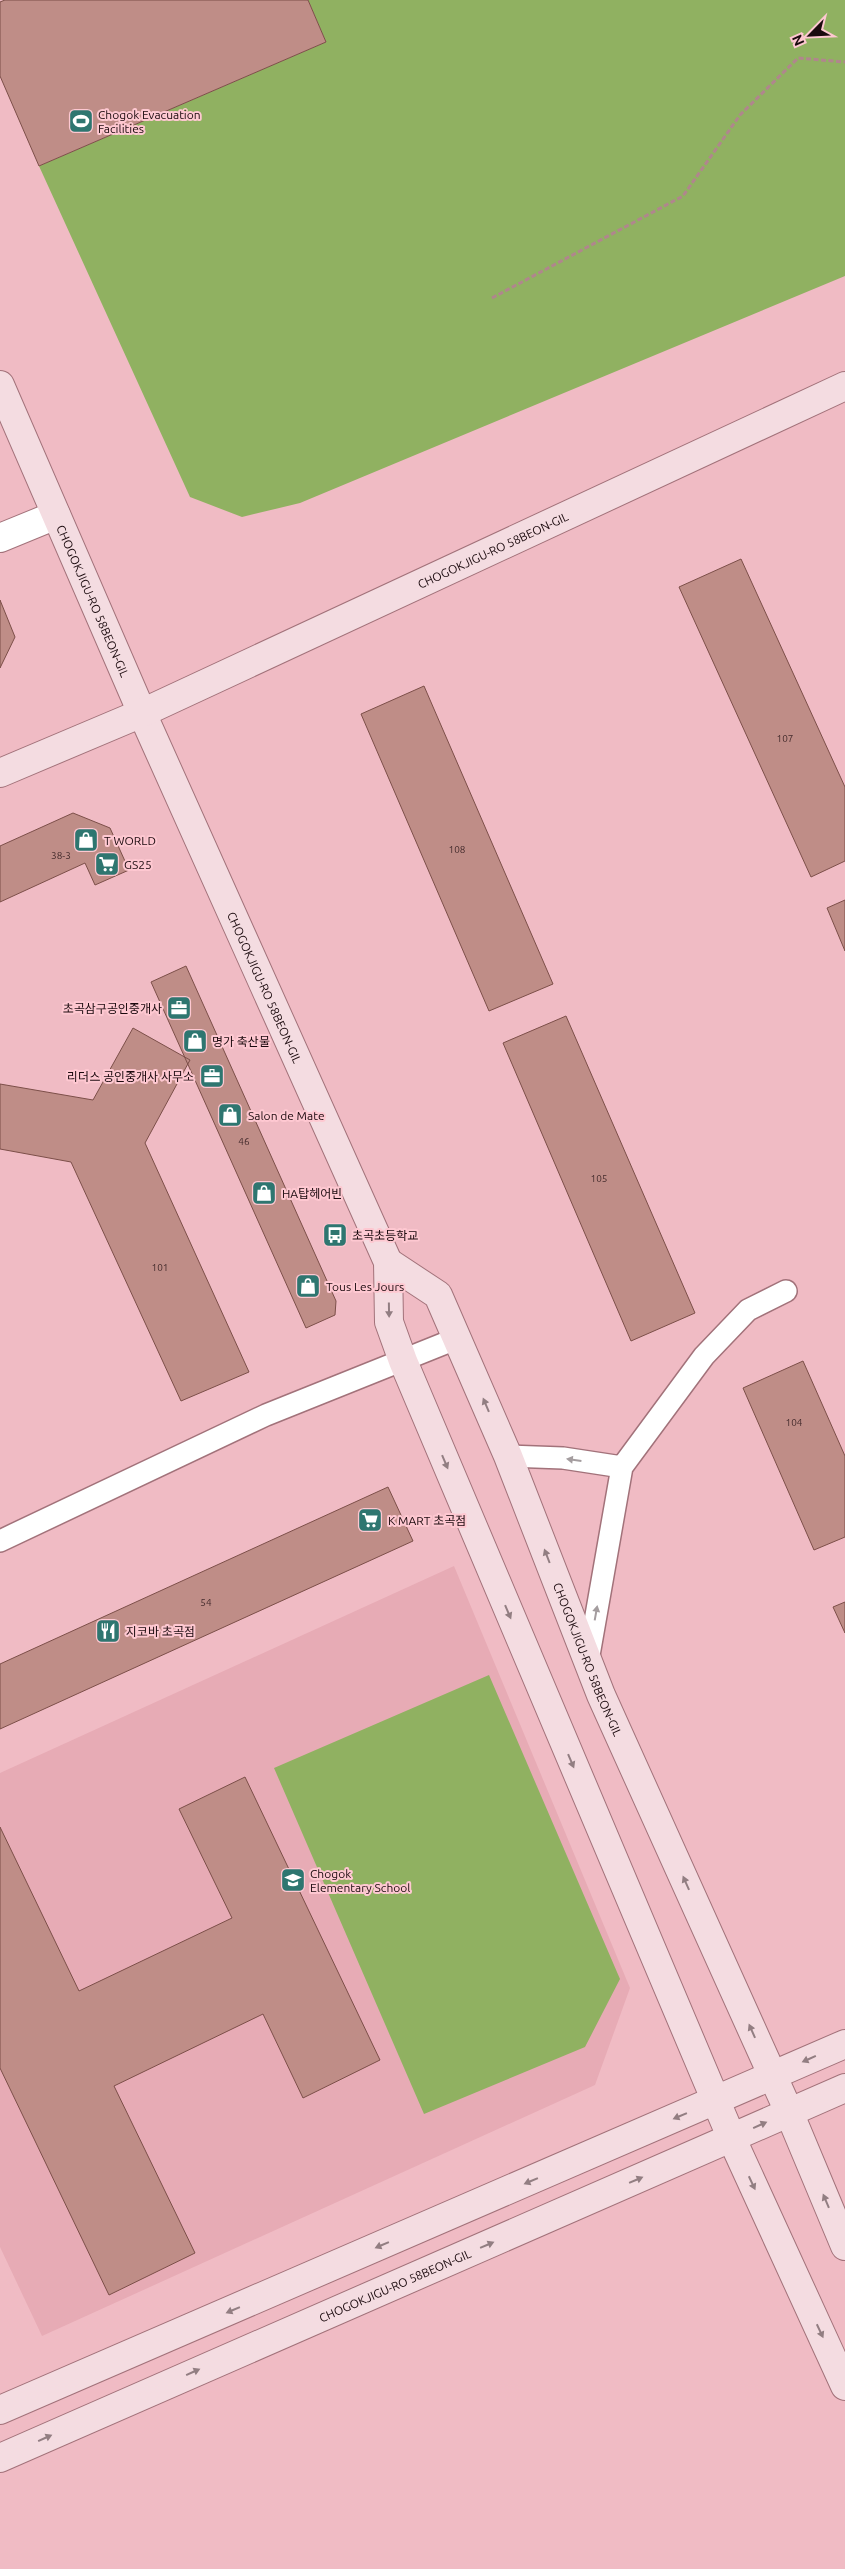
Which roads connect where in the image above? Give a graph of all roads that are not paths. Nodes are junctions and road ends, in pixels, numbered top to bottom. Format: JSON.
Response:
{"nodes":[{"id":1,"x":0,"y":385,"type":"edge"},
{"id":2,"x":845,"y":386,"type":"edge"},
{"id":3,"x":56,"y":515,"type":"junction"},
{"id":4,"x":0,"y":538,"type":"edge"},
{"id":5,"x":142,"y":713,"type":"junction"},
{"id":6,"x":0,"y":773,"type":"edge"},
{"id":7,"x":388,"y":1262,"type":"junction"},
{"id":8,"x":786,"y":1291,"type":"dead end"},
{"id":9,"x":458,"y":1338,"type":"junction"},
{"id":10,"x":403,"y":1361,"type":"junction"},
{"id":11,"x":508,"y":1456,"type":"junction"},
{"id":12,"x":622,"y":1467,"type":"junction"},
{"id":13,"x":0,"y":1541,"type":"edge"},
{"id":14,"x":588,"y":1661,"type":"junction"},
{"id":15,"x":845,"y":2044,"type":"edge"},
{"id":16,"x":772,"y":2075,"type":"junction"},
{"id":17,"x":845,"y":2088,"type":"edge"},
{"id":18,"x":716,"y":2100,"type":"junction"},
{"id":19,"x":789,"y":2112,"type":"junction"},
{"id":20,"x":732,"y":2138,"type":"junction"},
{"id":21,"x":845,"y":2246,"type":"edge"},
{"id":22,"x":845,"y":2386,"type":"edge"},
{"id":23,"x":0,"y":2410,"type":"edge"},
{"id":24,"x":0,"y":2458,"type":"edge"}],
"edges":[{"from":1,"to":3,"type":"street","name":"CHOGOKJIGU-RO 58BEON-GIL"},
{"from":2,"to":5,"type":"street","name":"CHOGOKJIGU-RO 58BEON-GIL"},
{"from":3,"to":4,"type":"street","name":"CHOGOKJIGU-RO 58BEON-GIL"},
{"from":3,"to":5,"type":"street","name":"CHOGOKJIGU-RO 58BEON-GIL"},
{"from":5,"to":6,"type":"street","name":"CHOGOKJIGU-RO 58BEON-GIL"},
{"from":5,"to":7,"type":"street","name":"CHOGOKJIGU-RO 58BEON-GIL"},
{"from":7,"to":9,"type":"street","name":"CHOGOKJIGU-RO 58BEON-GIL"},
{"from":7,"to":10,"type":"street","name":"CHOGOKJIGU-RO 58BEON-GIL","one_way":true},
{"from":8,"to":12,"type":"lane"},
{"from":9,"to":10,"type":"lane"},
{"from":11,"to":9,"type":"street","name":"CHOGOKJIGU-RO 58BEON-GIL","one_way":true},
{"from":10,"to":13,"type":"lane"},
{"from":10,"to":18,"type":"street","name":"CHOGOKJIGU-RO 58BEON-GIL","one_way":true},
{"from":12,"to":11,"type":"lane","one_way":true},
{"from":14,"to":11,"type":"street","name":"CHOGOKJIGU-RO 58BEON-GIL","one_way":true},
{"from":14,"to":12,"type":"lane","one_way":true},
{"from":16,"to":14,"type":"street","name":"CHOGOKJIGU-RO 58BEON-GIL","one_way":true},
{"from":15,"to":16,"type":"street","one_way":true},
{"from":16,"to":18,"type":"street"},
{"from":16,"to":19,"type":"street","name":"CHOGOKJIGU-RO 58BEON-GIL"},
{"from":17,"to":19,"type":"street","name":"CHOGOKJIGU-RO 58BEON-GIL"},
{"from":18,"to":20,"type":"street","name":"CHOGOKJIGU-RO 58BEON-GIL"},
{"from":18,"to":23,"type":"street","one_way":true},
{"from":20,"to":19,"type":"street","name":"CHOGOKJIGU-RO 58BEON-GIL","one_way":true},
{"from":21,"to":19,"type":"street","name":"CHOGOKJIGU-RO 58BEON-GIL","one_way":true},
{"from":20,"to":22,"type":"street","name":"CHOGOKJIGU-RO 58BEON-GIL","one_way":true},
{"from":24,"to":20,"type":"street","name":"CHOGOKJIGU-RO 58BEON-GIL","one_way":true}]}
